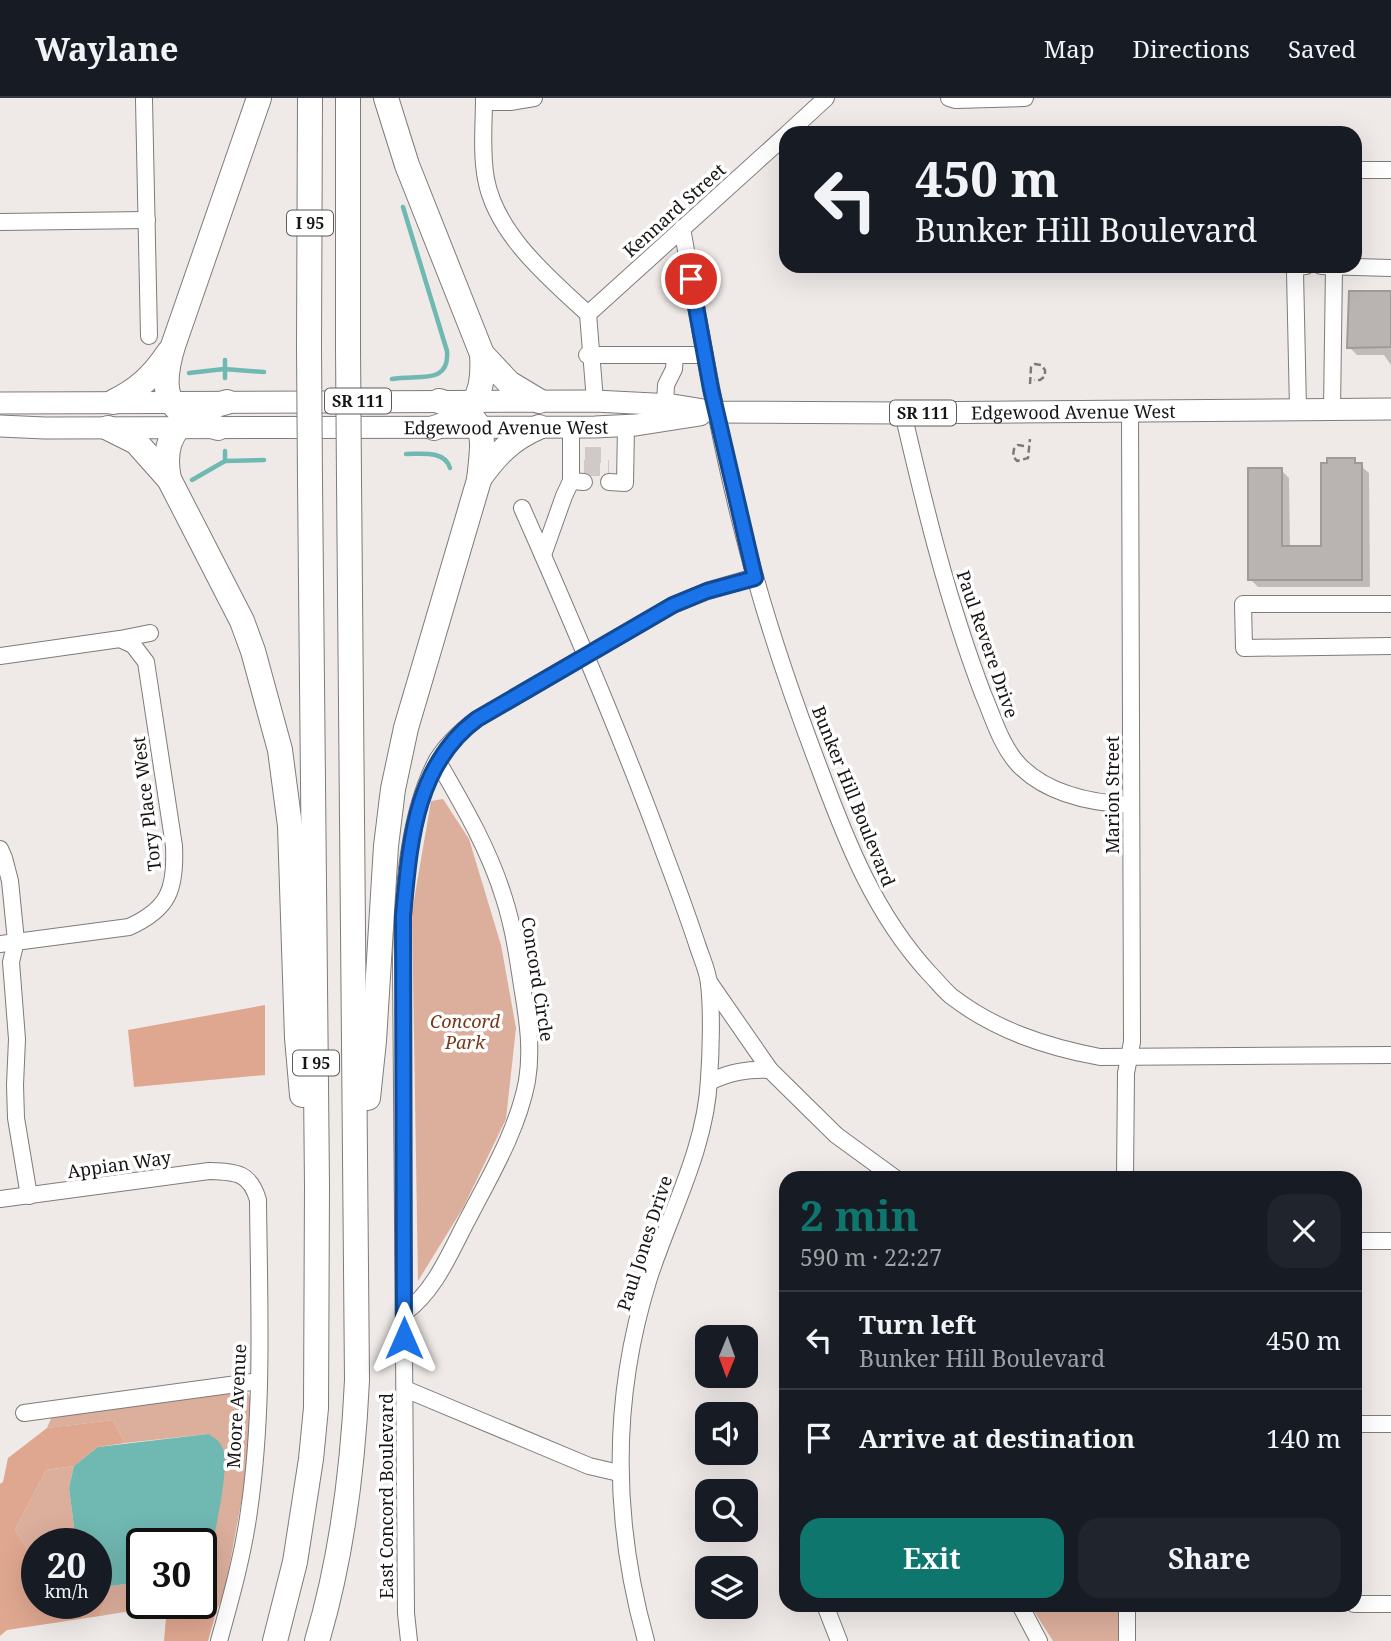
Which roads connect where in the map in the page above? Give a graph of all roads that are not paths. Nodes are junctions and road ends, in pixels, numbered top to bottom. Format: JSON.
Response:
{"nodes":[{"id":1,"x":259,"y":98,"type":"edge"},
{"id":2,"x":310,"y":98,"type":"edge"},
{"id":3,"x":348,"y":98,"type":"edge"},
{"id":4,"x":386,"y":98,"type":"edge"},
{"id":5,"x":534,"y":98,"type":"edge"},
{"id":6,"x":827,"y":98,"type":"edge"},
{"id":7,"x":949,"y":98,"type":"edge"},
{"id":8,"x":1025,"y":98,"type":"edge"},
{"id":9,"x":144,"y":100,"type":"dead end"},
{"id":10,"x":484,"y":100,"type":"edge"},
{"id":11,"x":796,"y":126,"type":"edge"},
{"id":12,"x":779,"y":141,"type":"edge"},
{"id":13,"x":1362,"y":170,"type":"edge"},
{"id":14,"x":1391,"y":170,"type":"edge"},
{"id":15,"x":147,"y":219,"type":"junction"},
{"id":16,"x":0,"y":222,"type":"edge"},
{"id":17,"x":682,"y":228,"type":"junction"},
{"id":18,"x":1362,"y":267,"type":"edge"},
{"id":19,"x":1391,"y":268,"type":"edge"},
{"id":20,"x":1295,"y":273,"type":"edge"},
{"id":21,"x":1334,"y":273,"type":"edge"},
{"id":22,"x":588,"y":314,"type":"junction"},
{"id":23,"x":149,"y":336,"type":"dead end"},
{"id":24,"x":173,"y":346,"type":"junction"},
{"id":25,"x":482,"y":354,"type":"junction"},
{"id":26,"x":590,"y":355,"type":"junction"},
{"id":27,"x":674,"y":355,"type":"junction"},
{"id":28,"x":705,"y":355,"type":"junction"},
{"id":29,"x":439,"y":401,"type":"joint"},
{"id":30,"x":539,"y":401,"type":"junction"},
{"id":31,"x":594,"y":401,"type":"junction"},
{"id":32,"x":113,"y":402,"type":"junction"},
{"id":33,"x":227,"y":402,"type":"joint"},
{"id":34,"x":0,"y":403,"type":"edge"},
{"id":35,"x":666,"y":404,"type":"junction"},
{"id":36,"x":1298,"y":409,"type":"junction"},
{"id":37,"x":1332,"y":409,"type":"junction"},
{"id":38,"x":1391,"y":409,"type":"edge"},
{"id":39,"x":1130,"y":411,"type":"junction"},
{"id":40,"x":716,"y":412,"type":"junction"},
{"id":41,"x":474,"y":413,"type":"junction"},
{"id":42,"x":903,"y":413,"type":"junction"},
{"id":43,"x":179,"y":416,"type":"junction"},
{"id":44,"x":0,"y":426,"type":"edge"},
{"id":45,"x":626,"y":426,"type":"junction"},
{"id":46,"x":571,"y":427,"type":"junction"},
{"id":47,"x":108,"y":428,"type":"junction"},
{"id":48,"x":218,"y":428,"type":"joint"},
{"id":49,"x":434,"y":428,"type":"joint"},
{"id":50,"x":539,"y":428,"type":"junction"},
{"id":51,"x":616,"y":466,"type":"dead end"},
{"id":52,"x":169,"y":479,"type":"junction"},
{"id":53,"x":479,"y":480,"type":"junction"},
{"id":54,"x":522,"y":508,"type":"dead end"},
{"id":55,"x":543,"y":555,"type":"junction"},
{"id":56,"x":755,"y":578,"type":"junction"},
{"id":57,"x":1391,"y":604,"type":"edge"},
{"id":58,"x":150,"y":633,"type":"dead end"},
{"id":59,"x":120,"y":639,"type":"junction"},
{"id":60,"x":1391,"y":646,"type":"edge"},
{"id":61,"x":0,"y":656,"type":"edge"},
{"id":62,"x":588,"y":656,"type":"junction"},
{"id":63,"x":438,"y":760,"type":"junction"},
{"id":64,"x":1131,"y":805,"type":"junction"},
{"id":65,"x":0,"y":849,"type":"edge"},
{"id":66,"x":8,"y":942,"type":"edge"},
{"id":67,"x":709,"y":982,"type":"junction"},
{"id":68,"x":1391,"y":1055,"type":"edge"},
{"id":69,"x":1128,"y":1056,"type":"junction"},
{"id":70,"x":770,"y":1070,"type":"junction"},
{"id":71,"x":709,"y":1082,"type":"junction"},
{"id":72,"x":883,"y":1171,"type":"edge"},
{"id":73,"x":1125,"y":1171,"type":"edge"},
{"id":74,"x":242,"y":1176,"type":"joint"},
{"id":75,"x":356,"y":1185,"type":"junction"},
{"id":76,"x":317,"y":1186,"type":"junction"},
{"id":77,"x":29,"y":1196,"type":"junction"},
{"id":78,"x":0,"y":1199,"type":"edge"},
{"id":79,"x":1362,"y":1241,"type":"edge"},
{"id":80,"x":1391,"y":1241,"type":"edge"},
{"id":81,"x":404,"y":1313,"type":"junction"},
{"id":82,"x":259,"y":1381,"type":"junction"},
{"id":83,"x":405,"y":1389,"type":"junction"},
{"id":84,"x":24,"y":1413,"type":"dead end"},
{"id":85,"x":1362,"y":1424,"type":"edge"},
{"id":86,"x":1391,"y":1424,"type":"edge"},
{"id":87,"x":619,"y":1473,"type":"junction"},
{"id":88,"x":1362,"y":1604,"type":"edge"},
{"id":89,"x":1391,"y":1604,"type":"edge"},
{"id":90,"x":828,"y":1612,"type":"edge"},
{"id":91,"x":1024,"y":1612,"type":"edge"},
{"id":92,"x":1127,"y":1612,"type":"edge"},
{"id":93,"x":219,"y":1641,"type":"edge"},
{"id":94,"x":275,"y":1641,"type":"edge"},
{"id":95,"x":317,"y":1641,"type":"edge"},
{"id":96,"x":409,"y":1641,"type":"edge"},
{"id":97,"x":646,"y":1641,"type":"edge"},
{"id":98,"x":839,"y":1641,"type":"edge"},
{"id":99,"x":1039,"y":1641,"type":"edge"},
{"id":100,"x":1128,"y":1641,"type":"edge"}],
"edges":[{"from":1,"to":24,"type":"highway"},
{"from":2,"to":76,"type":"highway","number":"I 95","bridge":true},
{"from":3,"to":75,"type":"highway","number":"I 95","bridge":true},
{"from":4,"to":25,"type":"highway"},
{"from":5,"to":10,"type":"street"},
{"from":6,"to":11,"type":"street","name":"Kennard Street"},
{"from":7,"to":8,"type":"street"},
{"from":9,"to":15,"type":"street"},
{"from":10,"to":22,"type":"street"},
{"from":12,"to":17,"type":"street","name":"Kennard Street"},
{"from":13,"to":14,"type":"street"},
{"from":15,"to":16,"type":"street"},
{"from":15,"to":23,"type":"street"},
{"from":17,"to":22,"type":"street","name":"Kennard Street"},
{"from":17,"to":28,"type":"street","name":"Bunker Hill Boulevard"},
{"from":18,"to":19,"type":"street"},
{"from":20,"to":36,"type":"street"},
{"from":21,"to":37,"type":"street"},
{"from":22,"to":26,"type":"street"},
{"from":24,"to":32,"type":"highway"},
{"from":24,"to":43,"type":"highway"},
{"from":25,"to":30,"type":"highway"},
{"from":25,"to":41,"type":"highway"},
{"from":26,"to":27,"type":"street"},
{"from":26,"to":31,"type":"street"},
{"from":27,"to":28,"type":"street"},
{"from":27,"to":35,"type":"street"},
{"from":28,"to":40,"type":"street","name":"Bunker Hill Boulevard"},
{"from":29,"to":33,"type":"main road","name":"Edgewood Avenue West","number":"SR 111"},
{"from":29,"to":41,"type":"highway"},
{"from":30,"to":31,"type":"main road","name":"Edgewood Avenue West","number":"SR 111"},
{"from":30,"to":41,"type":"main road","name":"Edgewood Avenue West","number":"SR 111"},
{"from":31,"to":35,"type":"main road","name":"Edgewood Avenue West","number":"SR 111"},
{"from":32,"to":34,"type":"main road"},
{"from":32,"to":43,"type":"main road"},
{"from":33,"to":43,"type":"highway"},
{"from":35,"to":40,"type":"main road","name":"Edgewood Avenue West","number":"SR 111"},
{"from":36,"to":37,"type":"main road","name":"Edgewood Avenue West","number":"SR 111"},
{"from":36,"to":39,"type":"main road","name":"Edgewood Avenue West","number":"SR 111"},
{"from":37,"to":38,"type":"main road","name":"Edgewood Avenue West","number":"SR 111"},
{"from":39,"to":42,"type":"main road","name":"Edgewood Avenue West","number":"SR 111"},
{"from":39,"to":64,"type":"street","name":"Marion Street"},
{"from":40,"to":42,"type":"main road","name":"Edgewood Avenue West","number":"SR 111"},
{"from":40,"to":45,"type":"main road","name":"Edgewood Avenue West","number":"SR 111"},
{"from":40,"to":56,"type":"street","name":"Bunker Hill Boulevard"},
{"from":41,"to":49,"type":"highway"},
{"from":41,"to":50,"type":"main road","name":"Edgewood Avenue West","number":"SR 111"},
{"from":41,"to":53,"type":"highway"},
{"from":42,"to":64,"type":"street","name":"Paul Revere Drive"},
{"from":43,"to":47,"type":"main road"},
{"from":43,"to":48,"type":"highway"},
{"from":43,"to":52,"type":"highway"},
{"from":44,"to":47,"type":"main road"},
{"from":45,"to":46,"type":"main road","name":"Edgewood Avenue West","number":"SR 111"},
{"from":45,"to":51,"type":"street"},
{"from":46,"to":50,"type":"main road","name":"Edgewood Avenue West","number":"SR 111"},
{"from":46,"to":55,"type":"street"},
{"from":47,"to":52,"type":"highway"},
{"from":48,"to":49,"type":"main road","name":"Edgewood Avenue West","number":"SR 111"},
{"from":50,"to":53,"type":"highway"},
{"from":52,"to":76,"type":"highway"},
{"from":53,"to":75,"type":"highway"},
{"from":54,"to":55,"type":"street","name":"Paul Jones Drive"},
{"from":55,"to":62,"type":"street","name":"Paul Jones Drive"},
{"from":56,"to":62,"type":"street","name":"East Concord Boulevard"},
{"from":56,"to":69,"type":"street","name":"Bunker Hill Boulevard"},
{"from":57,"to":60,"type":"street"},
{"from":58,"to":59,"type":"street"},
{"from":59,"to":61,"type":"street"},
{"from":59,"to":66,"type":"street","name":"Tory Place West"},
{"from":62,"to":63,"type":"street","name":"East Concord Boulevard"},
{"from":62,"to":67,"type":"street","name":"Paul Jones Drive"},
{"from":63,"to":81,"type":"street","name":"East Concord Boulevard"},
{"from":63,"to":81,"type":"street","name":"Concord Circle"},
{"from":64,"to":69,"type":"street","name":"Marion Street"},
{"from":65,"to":66,"type":"street"},
{"from":66,"to":77,"type":"street"},
{"from":67,"to":70,"type":"street","name":"Paul Jones Drive"},
{"from":67,"to":71,"type":"street","name":"Paul Jones Drive"},
{"from":68,"to":69,"type":"street","name":"Bunker Hill Boulevard"},
{"from":69,"to":73,"type":"street","name":"Marion Street"},
{"from":70,"to":71,"type":"street"},
{"from":70,"to":72,"type":"street","name":"Paul Jones Drive"},
{"from":71,"to":87,"type":"street","name":"Paul Jones Drive"},
{"from":74,"to":77,"type":"street","name":"Appian Way"},
{"from":74,"to":82,"type":"street","name":"Moore Avenue"},
{"from":75,"to":95,"type":"highway","number":"I 95"},
{"from":76,"to":94,"type":"highway","number":"I 95"},
{"from":77,"to":78,"type":"street","name":"Appian Way"},
{"from":79,"to":80,"type":"street"},
{"from":81,"to":83,"type":"street","name":"East Concord Boulevard"},
{"from":82,"to":84,"type":"street"},
{"from":82,"to":93,"type":"street","name":"Moore Avenue"},
{"from":83,"to":87,"type":"street"},
{"from":83,"to":96,"type":"street","name":"East Concord Boulevard"},
{"from":85,"to":86,"type":"street"},
{"from":87,"to":97,"type":"street","name":"Paul Jones Drive"},
{"from":88,"to":89,"type":"street"},
{"from":90,"to":98,"type":"street"},
{"from":91,"to":99,"type":"street"},
{"from":92,"to":100,"type":"street"}]}
